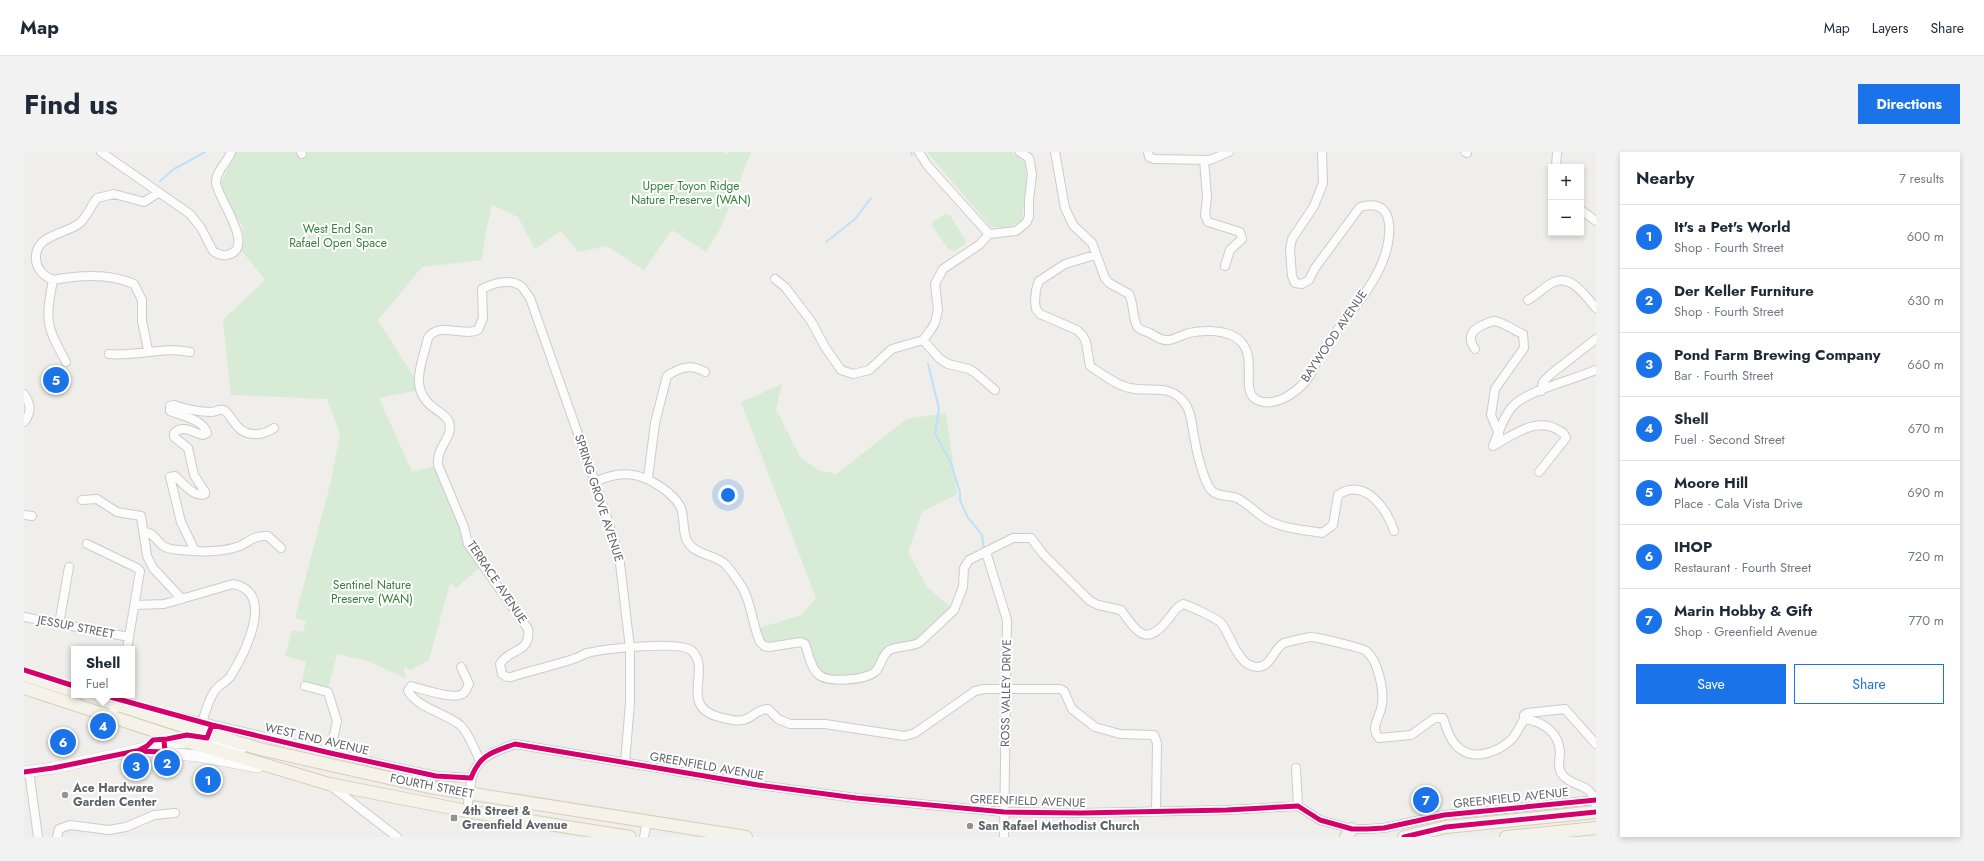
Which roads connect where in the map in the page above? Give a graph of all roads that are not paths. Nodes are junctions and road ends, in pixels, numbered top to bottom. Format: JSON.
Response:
{"nodes":[{"id":1,"x":101,"y":152,"type":"edge"},
{"id":2,"x":231,"y":152,"type":"edge"},
{"id":3,"x":919,"y":152,"type":"edge"},
{"id":4,"x":1020,"y":152,"type":"edge"},
{"id":5,"x":1054,"y":152,"type":"edge"},
{"id":6,"x":1148,"y":152,"type":"edge"},
{"id":7,"x":1229,"y":152,"type":"edge"},
{"id":8,"x":1322,"y":152,"type":"edge"},
{"id":9,"x":1557,"y":152,"type":"edge"},
{"id":10,"x":1204,"y":160,"type":"junction"},
{"id":11,"x":1556,"y":164,"type":"edge"},
{"id":12,"x":158,"y":193,"type":"junction"},
{"id":13,"x":1584,"y":212,"type":"edge"},
{"id":14,"x":1596,"y":221,"type":"edge"},
{"id":15,"x":989,"y":234,"type":"junction"},
{"id":16,"x":1095,"y":255,"type":"junction"},
{"id":17,"x":1225,"y":266,"type":"dead end"},
{"id":18,"x":775,"y":279,"type":"dead end"},
{"id":19,"x":53,"y":280,"type":"junction"},
{"id":20,"x":1528,"y":300,"type":"dead end"},
{"id":21,"x":1596,"y":308,"type":"edge"},
{"id":22,"x":535,"y":313,"type":"joint"},
{"id":23,"x":1596,"y":339,"type":"edge"},
{"id":24,"x":923,"y":340,"type":"junction"},
{"id":25,"x":1475,"y":349,"type":"dead end"},
{"id":26,"x":148,"y":350,"type":"junction"},
{"id":27,"x":190,"y":352,"type":"dead end"},
{"id":28,"x":109,"y":354,"type":"dead end"},
{"id":29,"x":66,"y":362,"type":"dead end"},
{"id":30,"x":1596,"y":370,"type":"edge"},
{"id":31,"x":705,"y":372,"type":"dead end"},
{"id":32,"x":996,"y":390,"type":"dead end"},
{"id":33,"x":1541,"y":391,"type":"junction"},
{"id":34,"x":24,"y":394,"type":"edge"},
{"id":35,"x":24,"y":422,"type":"edge"},
{"id":36,"x":274,"y":428,"type":"dead end"},
{"id":37,"x":1499,"y":434,"type":"junction"},
{"id":38,"x":1539,"y":472,"type":"dead end"},
{"id":39,"x":648,"y":478,"type":"junction"},
{"id":40,"x":596,"y":482,"type":"junction"},
{"id":41,"x":82,"y":500,"type":"dead end"},
{"id":42,"x":1394,"y":531,"type":"dead end"},
{"id":43,"x":144,"y":532,"type":"junction"},
{"id":44,"x":87,"y":544,"type":"dead end"},
{"id":45,"x":281,"y":548,"type":"dead end"},
{"id":46,"x":195,"y":551,"type":"junction"},
{"id":47,"x":986,"y":552,"type":"junction"},
{"id":48,"x":69,"y":567,"type":"dead end"},
{"id":49,"x":182,"y":599,"type":"junction"},
{"id":50,"x":135,"y":605,"type":"junction"},
{"id":51,"x":24,"y":617,"type":"edge"},
{"id":52,"x":59,"y":624,"type":"junction"},
{"id":53,"x":129,"y":637,"type":"junction"},
{"id":54,"x":127,"y":646,"type":"edge"},
{"id":55,"x":630,"y":648,"type":"junction"},
{"id":56,"x":461,"y":667,"type":"dead end"},
{"id":57,"x":24,"y":675,"type":"edge"},
{"id":58,"x":305,"y":686,"type":"dead end"},
{"id":59,"x":24,"y":688,"type":"edge"},
{"id":60,"x":1006,"y":689,"type":"junction"},
{"id":61,"x":71,"y":690,"type":"edge"},
{"id":62,"x":105,"y":698,"type":"edge"},
{"id":63,"x":117,"y":700,"type":"edge"},
{"id":64,"x":112,"y":716,"type":"junction"},
{"id":65,"x":1524,"y":719,"type":"junction"},
{"id":66,"x":140,"y":726,"type":"junction"},
{"id":67,"x":199,"y":726,"type":"junction"},
{"id":68,"x":153,"y":730,"type":"junction"},
{"id":69,"x":189,"y":742,"type":"junction"},
{"id":70,"x":1596,"y":744,"type":"edge"},
{"id":71,"x":260,"y":749,"type":"junction"},
{"id":72,"x":136,"y":752,"type":"junction"},
{"id":73,"x":330,"y":753,"type":"junction"},
{"id":74,"x":480,"y":761,"type":"junction"},
{"id":75,"x":625,"y":762,"type":"junction"},
{"id":76,"x":1296,"y":768,"type":"dead end"},
{"id":77,"x":27,"y":772,"type":"edge"},
{"id":78,"x":287,"y":772,"type":"junction"},
{"id":79,"x":472,"y":778,"type":"junction"},
{"id":80,"x":329,"y":784,"type":"junction"},
{"id":81,"x":469,"y":794,"type":"junction"},
{"id":82,"x":1596,"y":804,"type":"edge"},
{"id":83,"x":1298,"y":806,"type":"junction"},
{"id":84,"x":467,"y":811,"type":"junction"},
{"id":85,"x":1156,"y":811,"type":"junction"},
{"id":86,"x":1004,"y":812,"type":"junction"},
{"id":87,"x":175,"y":813,"type":"dead end"},
{"id":88,"x":647,"y":822,"type":"junction"},
{"id":89,"x":1596,"y":828,"type":"edge"},
{"id":90,"x":1349,"y":833,"type":"edge"},
{"id":91,"x":105,"y":834,"type":"edge"},
{"id":92,"x":38,"y":837,"type":"edge"},
{"id":93,"x":57,"y":837,"type":"edge"},
{"id":94,"x":397,"y":837,"type":"edge"},
{"id":95,"x":630,"y":837,"type":"edge"},
{"id":96,"x":644,"y":837,"type":"edge"},
{"id":97,"x":746,"y":837,"type":"edge"},
{"id":98,"x":1004,"y":837,"type":"edge"},
{"id":99,"x":1404,"y":837,"type":"edge"},
{"id":100,"x":1506,"y":837,"type":"edge"}],
"edges":[{"from":1,"to":12,"type":"street"},
{"from":2,"to":12,"type":"street"},
{"from":3,"to":15,"type":"street"},
{"from":4,"to":15,"type":"street"},
{"from":5,"to":16,"type":"street","name":"BAYWOOD AVENUE"},
{"from":6,"to":10,"type":"street"},
{"from":7,"to":10,"type":"street"},
{"from":8,"to":16,"type":"street","name":"BAYWOOD AVENUE"},
{"from":9,"to":11,"type":"street"},
{"from":10,"to":17,"type":"street"},
{"from":12,"to":19,"type":"street"},
{"from":13,"to":14,"type":"street"},
{"from":15,"to":24,"type":"street"},
{"from":16,"to":42,"type":"street"},
{"from":18,"to":24,"type":"street"},
{"from":19,"to":26,"type":"street"},
{"from":19,"to":29,"type":"street"},
{"from":20,"to":21,"type":"street"},
{"from":22,"to":40,"type":"street","name":"SPRING GROVE AVENUE"},
{"from":22,"to":55,"type":"street","name":"TERRACE AVENUE"},
{"from":23,"to":33,"type":"street"},
{"from":24,"to":32,"type":"street"},
{"from":25,"to":37,"type":"street"},
{"from":26,"to":27,"type":"street"},
{"from":26,"to":28,"type":"street"},
{"from":30,"to":33,"type":"street"},
{"from":31,"to":39,"type":"street"},
{"from":33,"to":37,"type":"street"},
{"from":34,"to":35,"type":"street"},
{"from":36,"to":46,"type":"street"},
{"from":37,"to":38,"type":"street"},
{"from":39,"to":40,"type":"street"},
{"from":39,"to":47,"type":"street"},
{"from":40,"to":55,"type":"street","name":"SPRING GROVE AVENUE"},
{"from":41,"to":43,"type":"street"},
{"from":43,"to":46,"type":"street"},
{"from":43,"to":49,"type":"street"},
{"from":44,"to":50,"type":"street"},
{"from":45,"to":46,"type":"street"},
{"from":47,"to":60,"type":"street","name":"ROSS VALLEY DRIVE"},
{"from":47,"to":65,"type":"street"},
{"from":48,"to":52,"type":"street"},
{"from":49,"to":50,"type":"street"},
{"from":49,"to":67,"type":"street"},
{"from":50,"to":53,"type":"street"},
{"from":51,"to":52,"type":"street","name":"JESSUP STREET"},
{"from":52,"to":53,"type":"street","name":"JESSUP STREET"},
{"from":53,"to":54,"type":"street"},
{"from":55,"to":60,"type":"street","name":"TERRACE AVENUE"},
{"from":55,"to":75,"type":"street","name":"SPRING GROVE AVENUE"},
{"from":56,"to":74,"type":"street"},
{"from":57,"to":61,"type":"main road"},
{"from":58,"to":73,"type":"street"},
{"from":59,"to":64,"type":"main road"},
{"from":60,"to":85,"type":"street","name":"TERRACE AVENUE"},
{"from":60,"to":86,"type":"street","name":"ROSS VALLEY DRIVE"},
{"from":62,"to":63,"type":"main road"},
{"from":63,"to":64,"type":"street"},
{"from":63,"to":67,"type":"main road"},
{"from":64,"to":66,"type":"main road"},
{"from":65,"to":70,"type":"street"},
{"from":65,"to":82,"type":"street"},
{"from":66,"to":68,"type":"main road"},
{"from":66,"to":72,"type":"main road"},
{"from":67,"to":68,"type":"main road"},
{"from":67,"to":71,"type":"main road"},
{"from":67,"to":73,"type":"street","name":"WEST END AVENUE"},
{"from":68,"to":69,"type":"main road"},
{"from":69,"to":71,"type":"main road","name":"FOURTH STREET"},
{"from":69,"to":72,"type":"main road","name":"FOURTH STREET"},
{"from":69,"to":78,"type":"main road","name":"FOURTH STREET"},
{"from":71,"to":81,"type":"main road","name":"FOURTH STREET"},
{"from":72,"to":77,"type":"main road","name":"FOURTH STREET"},
{"from":72,"to":78,"type":"main road","name":"FOURTH STREET"},
{"from":73,"to":79,"type":"street","name":"WEST END AVENUE"},
{"from":74,"to":75,"type":"street","name":"GREENFIELD AVENUE"},
{"from":74,"to":79,"type":"street"},
{"from":75,"to":86,"type":"street","name":"GREENFIELD AVENUE"},
{"from":76,"to":83,"type":"street"},
{"from":77,"to":92,"type":"street"},
{"from":78,"to":80,"type":"main road","name":"FOURTH STREET"},
{"from":79,"to":81,"type":"street"},
{"from":80,"to":84,"type":"main road","name":"FOURTH STREET"},
{"from":80,"to":94,"type":"street"},
{"from":81,"to":84,"type":"street"},
{"from":81,"to":88,"type":"main road","name":"FOURTH STREET"},
{"from":82,"to":90,"type":"street","name":"GREENFIELD AVENUE"},
{"from":82,"to":99,"type":"main road"},
{"from":83,"to":85,"type":"street","name":"GREENFIELD AVENUE"},
{"from":83,"to":90,"type":"street","name":"GREENFIELD AVENUE"},
{"from":84,"to":95,"type":"main road","name":"FOURTH STREET"},
{"from":85,"to":86,"type":"street","name":"GREENFIELD AVENUE"},
{"from":86,"to":98,"type":"street","name":"ROSS VALLEY DRIVE"},
{"from":87,"to":91,"type":"street"},
{"from":88,"to":96,"type":"street"},
{"from":88,"to":97,"type":"main road","name":"FOURTH STREET"},
{"from":89,"to":100,"type":"main road"},
{"from":91,"to":93,"type":"street"}]}
